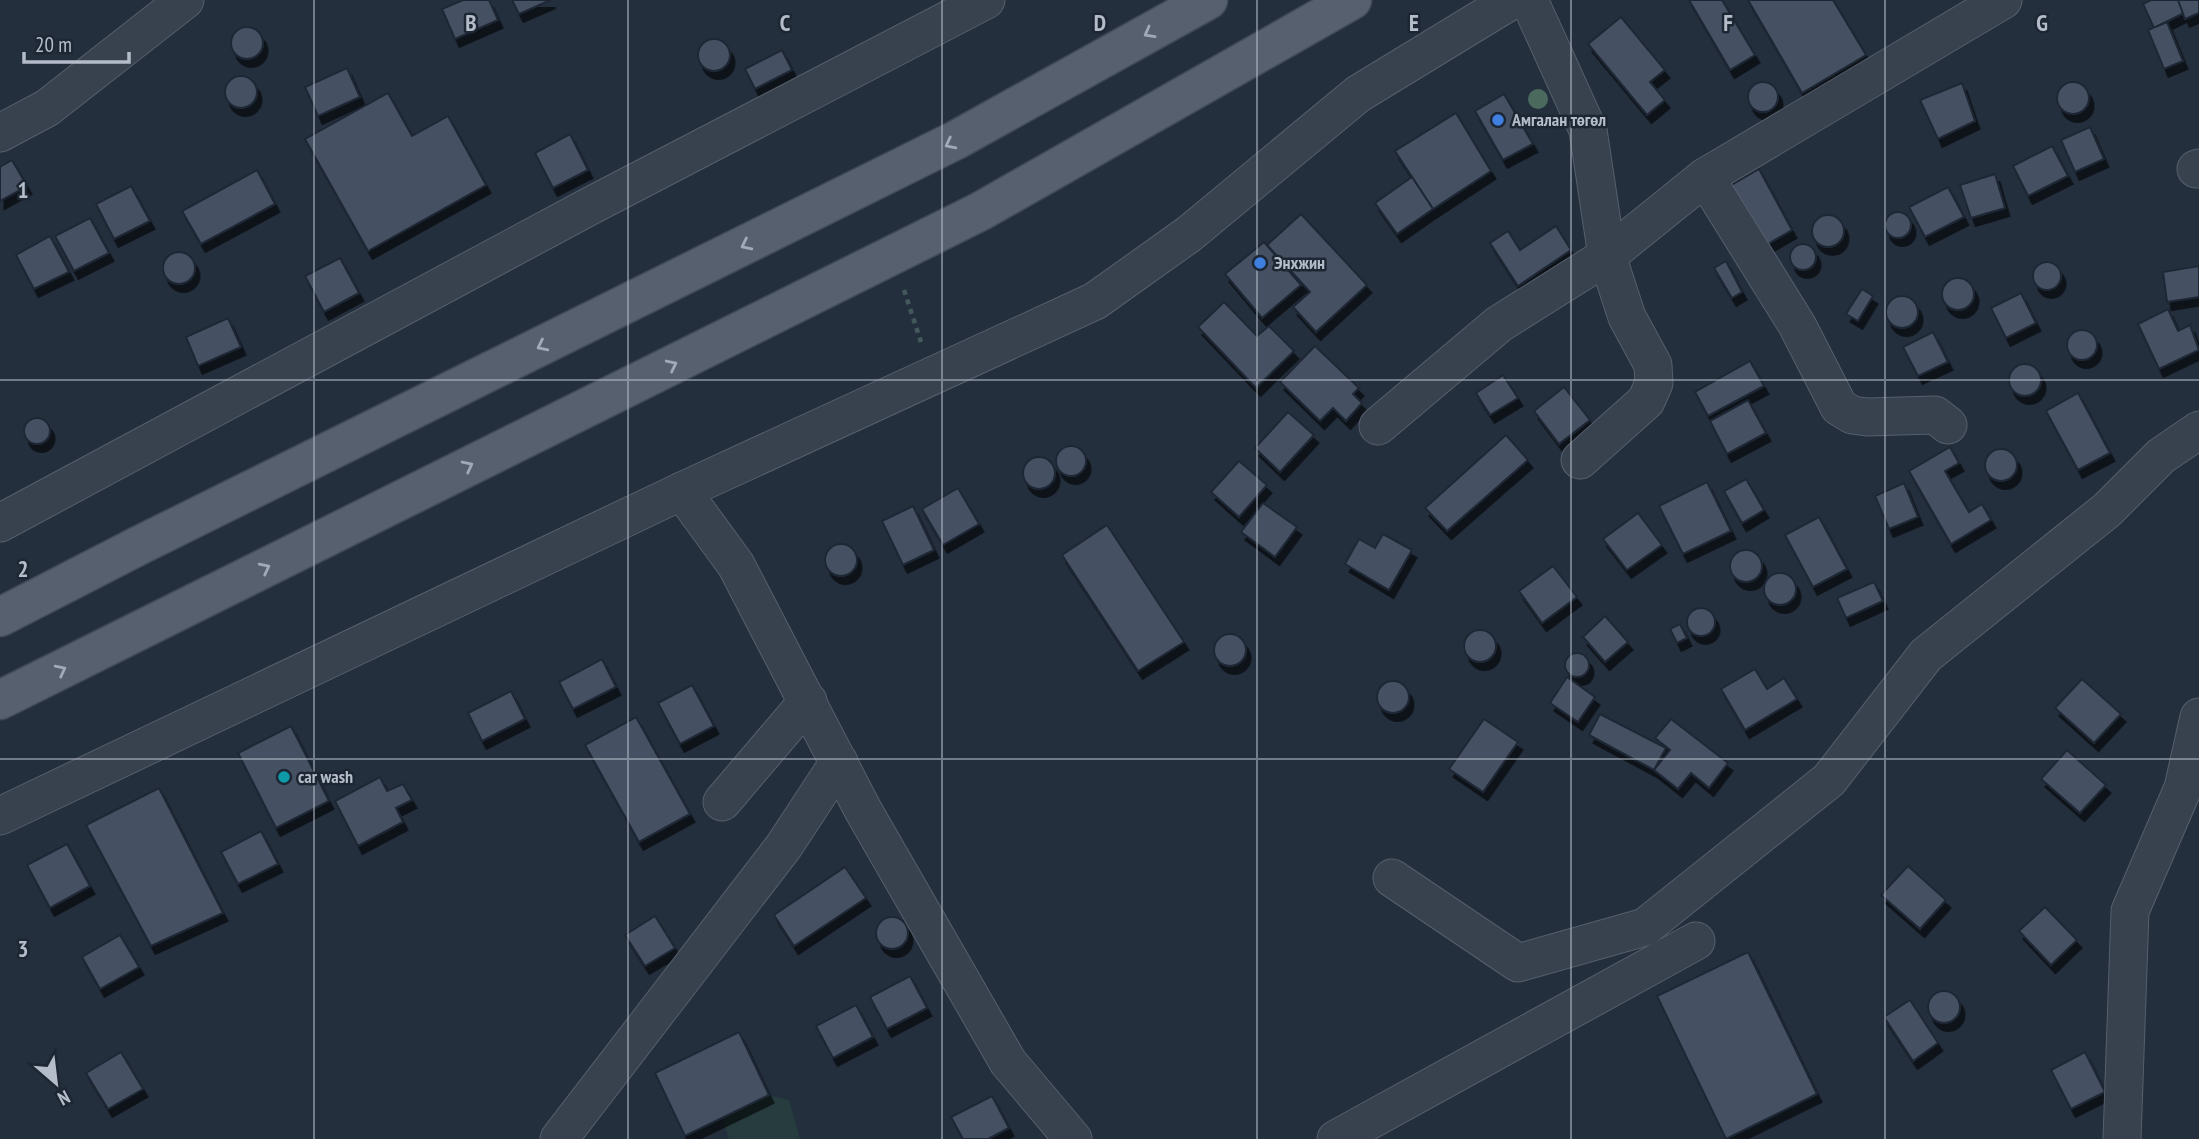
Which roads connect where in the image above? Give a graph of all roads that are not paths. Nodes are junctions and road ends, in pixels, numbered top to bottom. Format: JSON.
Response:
{"nodes":[{"id":1,"x":185,"y":0,"type":"edge"},
{"id":2,"x":986,"y":0,"type":"edge"},
{"id":3,"x":1208,"y":0,"type":"edge"},
{"id":4,"x":1352,"y":0,"type":"edge"},
{"id":5,"x":1512,"y":0,"type":"edge"},
{"id":6,"x":1530,"y":0,"type":"edge"},
{"id":7,"x":2003,"y":0,"type":"edge"},
{"id":8,"x":0,"y":133,"type":"edge"},
{"id":9,"x":1705,"y":177,"type":"junction"},
{"id":10,"x":1607,"y":256,"type":"junction"},
{"id":11,"x":1948,"y":425,"type":"dead end"},
{"id":12,"x":1378,"y":426,"type":"dead end"},
{"id":13,"x":2199,"y":430,"type":"edge"},
{"id":14,"x":1580,"y":460,"type":"dead end"},
{"id":15,"x":681,"y":491,"type":"junction"},
{"id":16,"x":0,"y":523,"type":"edge"},
{"id":17,"x":0,"y":617,"type":"edge"},
{"id":18,"x":0,"y":700,"type":"edge"},
{"id":19,"x":808,"y":701,"type":"junction"},
{"id":20,"x":2199,"y":717,"type":"edge"},
{"id":21,"x":839,"y":762,"type":"junction"},
{"id":22,"x":722,"y":802,"type":"dead end"},
{"id":23,"x":0,"y":816,"type":"edge"},
{"id":24,"x":1392,"y":878,"type":"dead end"},
{"id":25,"x":1696,"y":942,"type":"dead end"},
{"id":26,"x":559,"y":1139,"type":"edge"},
{"id":27,"x":1073,"y":1139,"type":"edge"},
{"id":28,"x":1336,"y":1139,"type":"edge"},
{"id":29,"x":2122,"y":1139,"type":"edge"}],
"edges":[{"from":1,"to":8,"type":"street"},
{"from":2,"to":16,"type":"street"},
{"from":3,"to":17,"type":"main road","one_way":true},
{"from":18,"to":4,"type":"main road","one_way":true},
{"from":5,"to":15,"type":"street"},
{"from":6,"to":10,"type":"street"},
{"from":7,"to":9,"type":"street"},
{"from":9,"to":10,"type":"street"},
{"from":9,"to":11,"type":"street"},
{"from":10,"to":12,"type":"street"},
{"from":10,"to":14,"type":"street"},
{"from":13,"to":24,"type":"street"},
{"from":15,"to":19,"type":"street"},
{"from":15,"to":23,"type":"street"},
{"from":19,"to":21,"type":"street"},
{"from":19,"to":22,"type":"street"},
{"from":20,"to":29,"type":"street"},
{"from":21,"to":26,"type":"street"},
{"from":21,"to":27,"type":"street"},
{"from":25,"to":28,"type":"street"}]}
